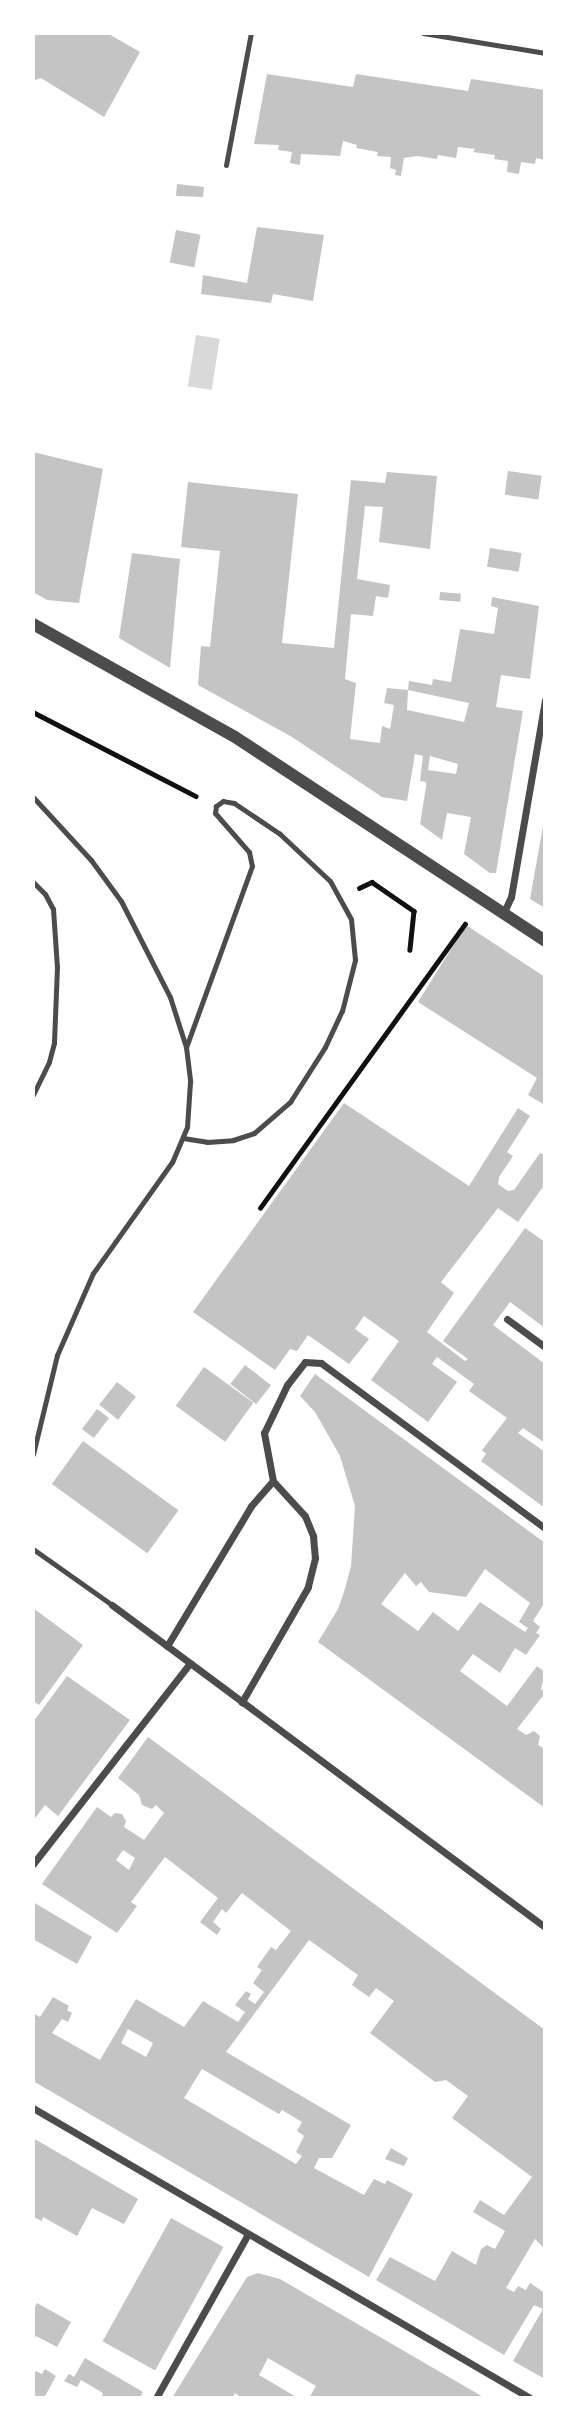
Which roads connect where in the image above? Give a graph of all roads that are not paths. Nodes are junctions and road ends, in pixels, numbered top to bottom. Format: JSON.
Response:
{"nodes":[{"id":1,"x":251,"y":33,"type":"edge"},
{"id":2,"x":422,"y":33,"type":"edge"},
{"id":3,"x":545,"y":53,"type":"edge"},
{"id":4,"x":226,"y":165,"type":"dead end"},
{"id":5,"x":33,"y":624,"type":"edge"},
{"id":6,"x":545,"y":700,"type":"edge"},
{"id":7,"x":33,"y":797,"type":"edge"},
{"id":8,"x":33,"y":882,"type":"edge"},
{"id":9,"x":503,"y":914,"type":"junction"},
{"id":10,"x":545,"y":941,"type":"edge"},
{"id":11,"x":186,"y":1047,"type":"junction"},
{"id":12,"x":33,"y":1095,"type":"edge"},
{"id":13,"x":183,"y":1138,"type":"junction"},
{"id":14,"x":507,"y":1319,"type":"dead end"},
{"id":15,"x":545,"y":1347,"type":"edge"},
{"id":16,"x":33,"y":1454,"type":"edge"},
{"id":17,"x":273,"y":1481,"type":"junction"},
{"id":18,"x":545,"y":1528,"type":"edge"},
{"id":19,"x":33,"y":1549,"type":"edge"},
{"id":20,"x":112,"y":1605,"type":"joint"},
{"id":21,"x":167,"y":1646,"type":"junction"},
{"id":22,"x":190,"y":1663,"type":"junction"},
{"id":23,"x":242,"y":1702,"type":"junction"},
{"id":24,"x":33,"y":1864,"type":"edge"},
{"id":25,"x":545,"y":1927,"type":"edge"},
{"id":26,"x":33,"y":2108,"type":"edge"},
{"id":27,"x":248,"y":2234,"type":"junction"},
{"id":28,"x":156,"y":2398,"type":"edge"},
{"id":29,"x":530,"y":2398,"type":"edge"}],
"edges":[{"from":1,"to":4,"type":"lane"},
{"from":2,"to":3,"type":"lane"},
{"from":5,"to":9,"type":"street"},
{"from":6,"to":9,"type":"street"},
{"from":7,"to":11,"type":"lane"},
{"from":8,"to":12,"type":"lane"},
{"from":9,"to":10,"type":"street"},
{"from":11,"to":13,"type":"lane"},
{"from":11,"to":13,"type":"lane"},
{"from":13,"to":16,"type":"lane"},
{"from":14,"to":15,"type":"street"},
{"from":17,"to":18,"type":"street"},
{"from":17,"to":21,"type":"street"},
{"from":17,"to":23,"type":"street"},
{"from":19,"to":20,"type":"lane"},
{"from":20,"to":21,"type":"street"},
{"from":21,"to":22,"type":"street"},
{"from":22,"to":23,"type":"street"},
{"from":22,"to":24,"type":"street"},
{"from":23,"to":25,"type":"street"},
{"from":26,"to":27,"type":"street"},
{"from":27,"to":28,"type":"street"},
{"from":27,"to":29,"type":"street"}]}
